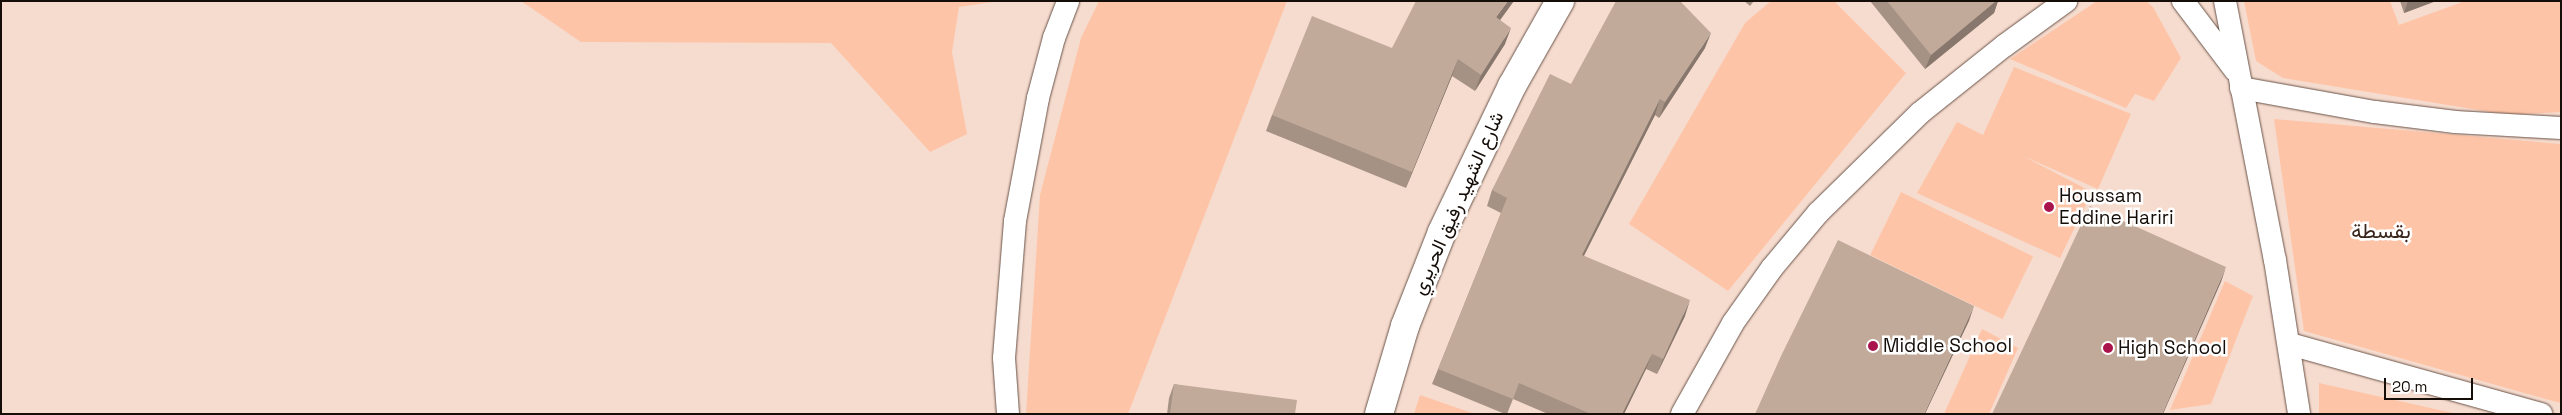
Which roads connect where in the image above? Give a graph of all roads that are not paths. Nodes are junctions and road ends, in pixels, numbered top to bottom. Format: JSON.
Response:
{"nodes":[{"id":1,"x":1068,"y":1,"type":"edge"},
{"id":2,"x":1560,"y":1,"type":"edge"},
{"id":3,"x":2066,"y":1,"type":"edge"},
{"id":4,"x":2183,"y":1,"type":"edge"},
{"id":5,"x":2225,"y":1,"type":"edge"},
{"id":6,"x":2240,"y":81,"type":"junction"},
{"id":7,"x":2561,"y":128,"type":"edge"},
{"id":8,"x":2290,"y":344,"type":"junction"},
{"id":9,"x":1008,"y":414,"type":"edge"},
{"id":10,"x":1379,"y":414,"type":"edge"},
{"id":11,"x":1682,"y":414,"type":"edge"},
{"id":12,"x":2300,"y":414,"type":"edge"},
{"id":13,"x":2541,"y":414,"type":"edge"}],
"edges":[{"from":1,"to":9,"type":"street"},
{"from":2,"to":10,"type":"street","name":"شارع الشهيد رفيق الحريري"},
{"from":3,"to":11,"type":"street"},
{"from":4,"to":6,"type":"street"},
{"from":5,"to":6,"type":"street"},
{"from":6,"to":7,"type":"street"},
{"from":6,"to":8,"type":"street"},
{"from":8,"to":12,"type":"street"},
{"from":8,"to":13,"type":"street"}]}
